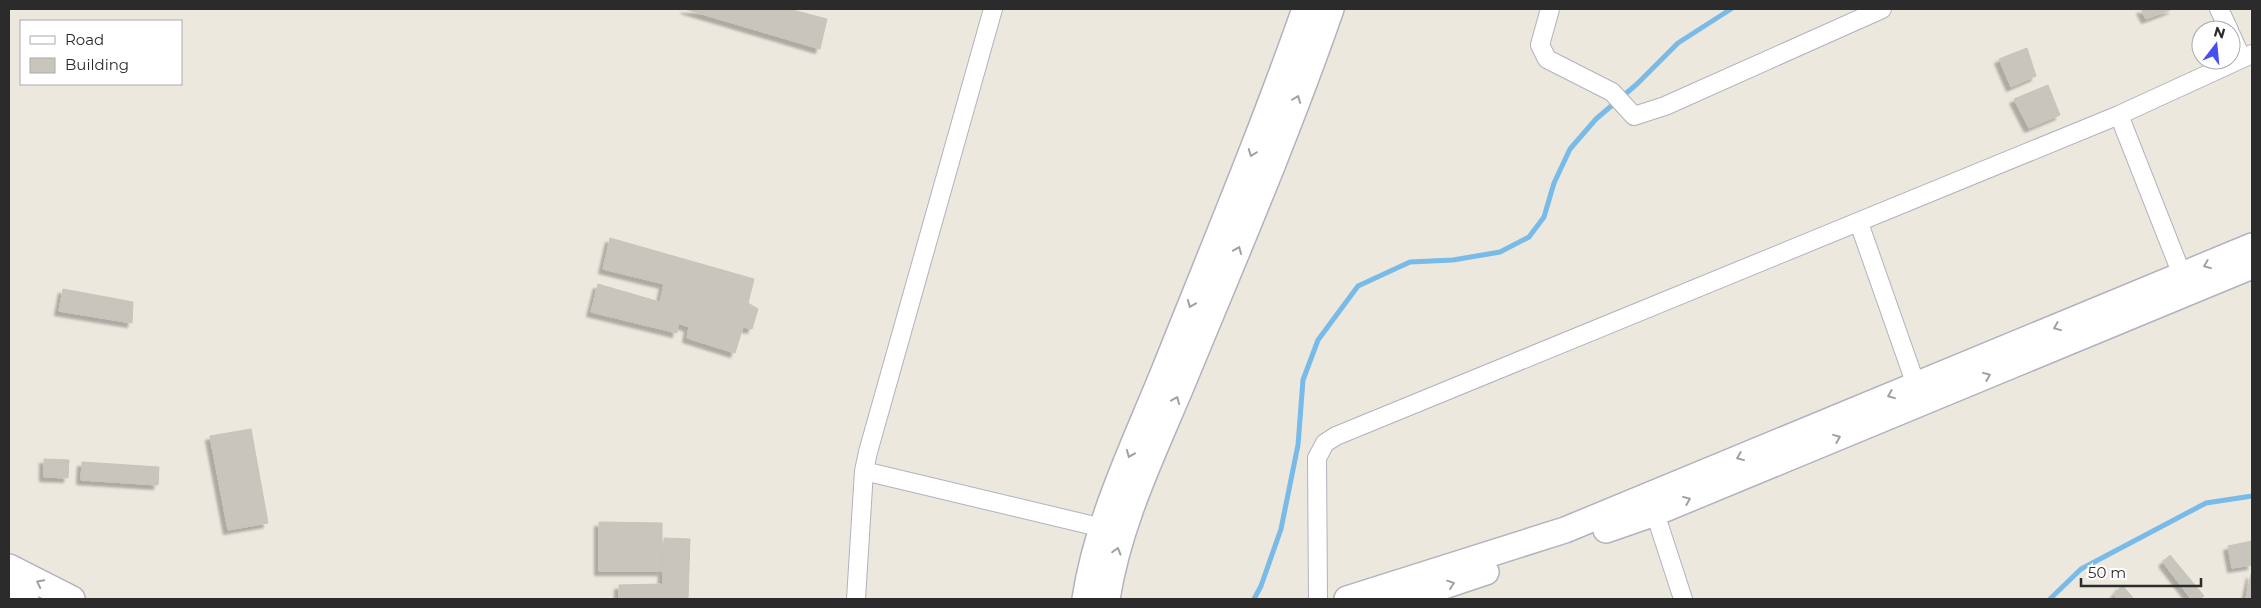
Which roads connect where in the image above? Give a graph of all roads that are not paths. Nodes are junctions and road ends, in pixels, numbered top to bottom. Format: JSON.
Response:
{"nodes":[{"id":1,"x":993,"y":9,"type":"edge"},
{"id":2,"x":1305,"y":9,"type":"edge"},
{"id":3,"x":1331,"y":9,"type":"edge"},
{"id":4,"x":1550,"y":9,"type":"edge"},
{"id":5,"x":1882,"y":9,"type":"edge"},
{"id":6,"x":2246,"y":55,"type":"edge"},
{"id":7,"x":2119,"y":115,"type":"junction"},
{"id":8,"x":1859,"y":223,"type":"junction"},
{"id":9,"x":2252,"y":246,"type":"edge"},
{"id":10,"x":2252,"y":266,"type":"edge"},
{"id":11,"x":2185,"y":284,"type":"junction"},
{"id":12,"x":1916,"y":385,"type":"junction"},
{"id":13,"x":864,"y":471,"type":"junction"},
{"id":14,"x":1655,"y":512,"type":"junction"},
{"id":15,"x":1102,"y":528,"type":"junction"},
{"id":16,"x":9,"y":567,"type":"edge"},
{"id":17,"x":9,"y":591,"type":"edge"},
{"id":18,"x":26,"y":599,"type":"edge"},
{"id":19,"x":72,"y":599,"type":"edge"},
{"id":20,"x":856,"y":599,"type":"edge"},
{"id":21,"x":1085,"y":599,"type":"edge"},
{"id":22,"x":1107,"y":599,"type":"edge"},
{"id":23,"x":1318,"y":599,"type":"edge"},
{"id":24,"x":1347,"y":599,"type":"edge"},
{"id":25,"x":1405,"y":599,"type":"edge"},
{"id":26,"x":1683,"y":599,"type":"edge"}],
"edges":[{"from":1,"to":13,"type":"street"},
{"from":2,"to":15,"type":"main road","one_way":true},
{"from":22,"to":3,"type":"main road","one_way":true},
{"from":4,"to":5,"type":"street"},
{"from":6,"to":7,"type":"street"},
{"from":7,"to":8,"type":"street"},
{"from":7,"to":11,"type":"street"},
{"from":8,"to":12,"type":"street"},
{"from":8,"to":23,"type":"street"},
{"from":9,"to":11,"type":"main road","one_way":true},
{"from":10,"to":11,"type":"main road"},
{"from":11,"to":12,"type":"main road","one_way":true},
{"from":14,"to":11,"type":"main road","one_way":true},
{"from":12,"to":24,"type":"main road","one_way":true},
{"from":13,"to":15,"type":"street"},
{"from":13,"to":20,"type":"street"},
{"from":25,"to":14,"type":"main road","one_way":true},
{"from":14,"to":26,"type":"street"},
{"from":15,"to":21,"type":"main road"},
{"from":19,"to":16,"type":"main road","one_way":true},
{"from":17,"to":18,"type":"main road"}]}
